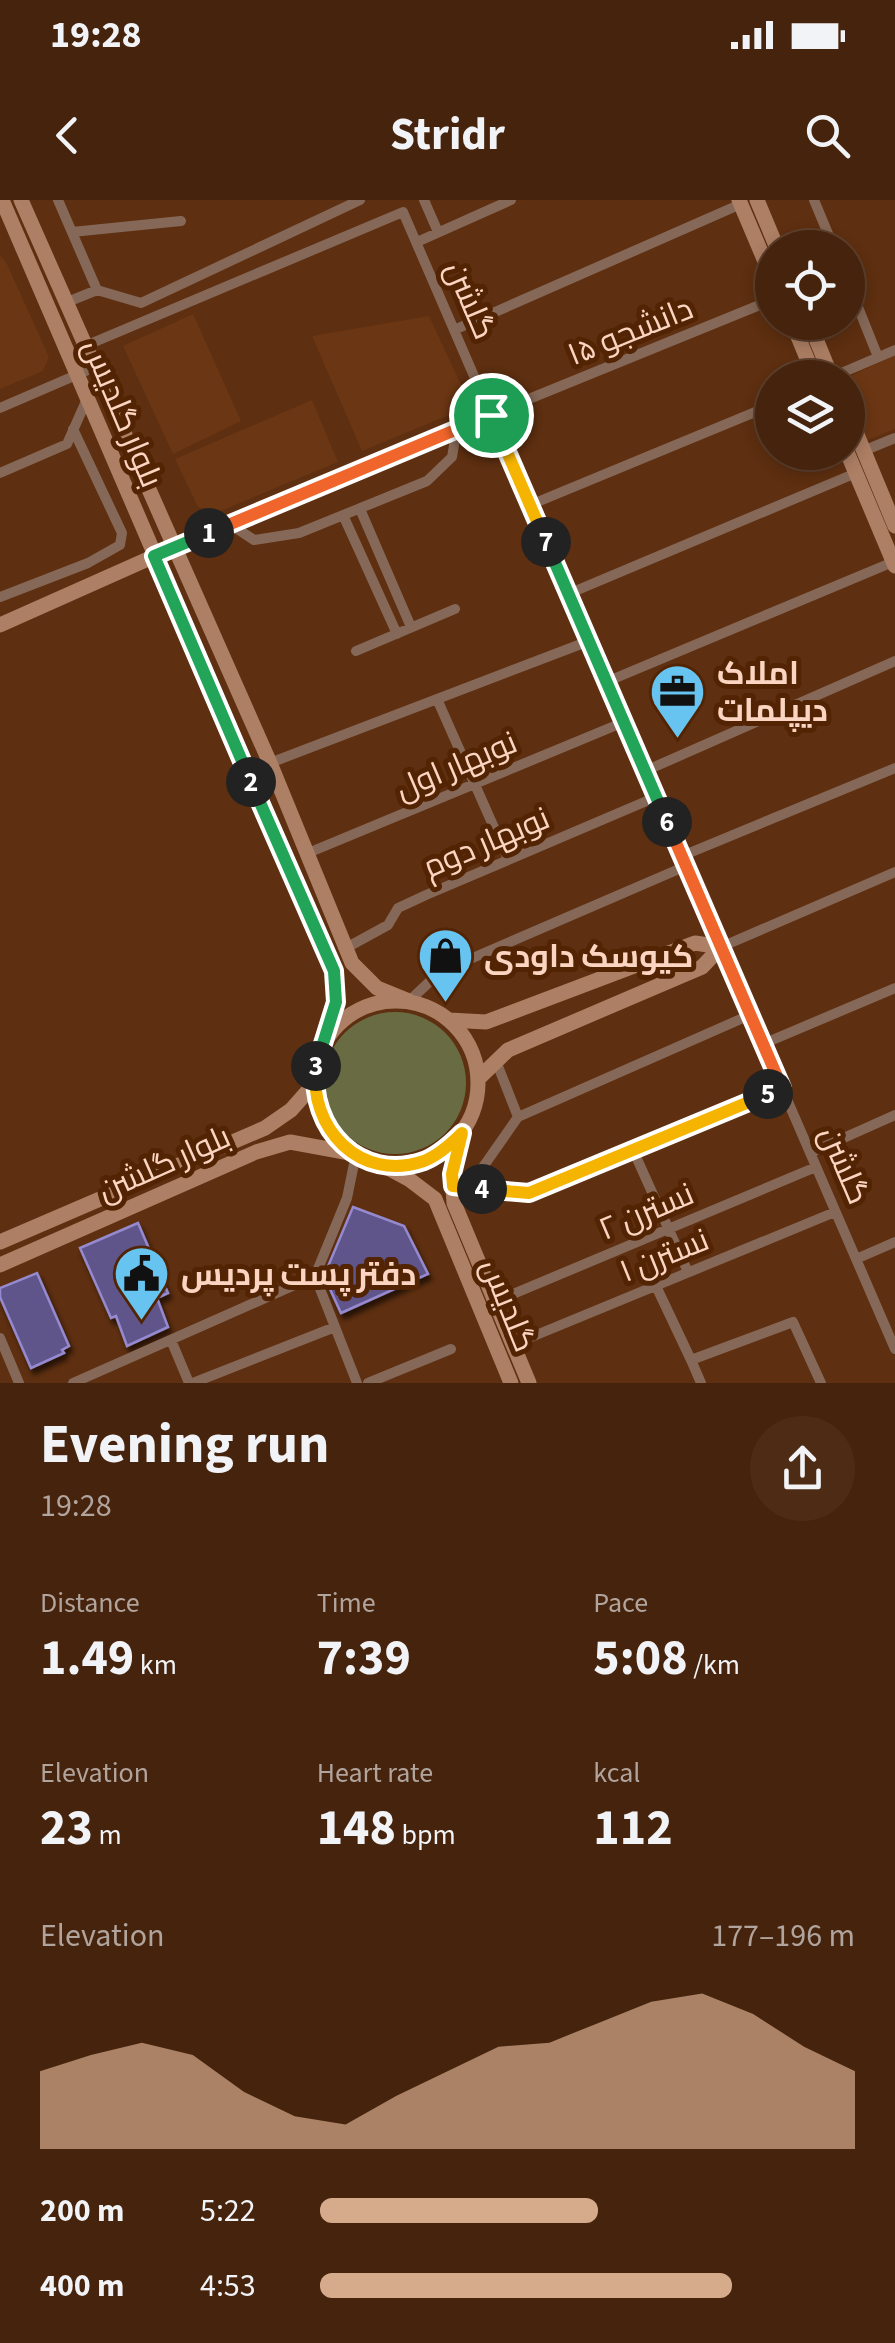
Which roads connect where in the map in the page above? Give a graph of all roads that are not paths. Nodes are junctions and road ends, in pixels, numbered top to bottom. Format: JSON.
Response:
{"nodes":[{"id":1,"x":2,"y":200,"type":"edge"},
{"id":2,"x":21,"y":200,"type":"edge"},
{"id":3,"x":58,"y":200,"type":"edge"},
{"id":4,"x":360,"y":200,"type":"edge"},
{"id":5,"x":511,"y":200,"type":"edge"},
{"id":6,"x":757,"y":200,"type":"edge"},
{"id":7,"x":814,"y":200,"type":"edge"},
{"id":8,"x":424,"y":202,"type":"edge"},
{"id":9,"x":740,"y":202,"type":"edge"},
{"id":10,"x":402,"y":212,"type":"junction"},
{"id":11,"x":181,"y":221,"type":"dead end"},
{"id":12,"x":770,"y":230,"type":"edge"},
{"id":13,"x":826,"y":230,"type":"edge"},
{"id":14,"x":72,"y":232,"type":"junction"},
{"id":15,"x":438,"y":232,"type":"junction"},
{"id":16,"x":755,"y":238,"type":"edge"},
{"id":17,"x":416,"y":242,"type":"junction"},
{"id":18,"x":97,"y":290,"type":"junction"},
{"id":19,"x":65,"y":303,"type":"junction"},
{"id":20,"x":755,"y":307,"type":"edge"},
{"id":21,"x":865,"y":324,"type":"edge"},
{"id":22,"x":454,"y":330,"type":"junction"},
{"id":23,"x":85,"y":346,"type":"junction"},
{"id":24,"x":895,"y":350,"type":"edge"},
{"id":25,"x":878,"y":357,"type":"junction"},
{"id":26,"x":865,"y":363,"type":"edge"},
{"id":27,"x":95,"y":367,"type":"junction"},
{"id":28,"x":77,"y":375,"type":"junction"},
{"id":29,"x":87,"y":399,"type":"junction"},
{"id":30,"x":0,"y":408,"type":"edge"},
{"id":31,"x":755,"y":411,"type":"edge"},
{"id":32,"x":491,"y":415,"type":"junction"},
{"id":33,"x":457,"y":428,"type":"junction"},
{"id":34,"x":73,"y":430,"type":"junction"},
{"id":35,"x":895,"y":438,"type":"edge"},
{"id":36,"x":865,"y":448,"type":"edge"},
{"id":37,"x":856,"y":470,"type":"edge"},
{"id":38,"x":863,"y":470,"type":"edge"},
{"id":39,"x":0,"y":473,"type":"edge"},
{"id":40,"x":856,"y":473,"type":"junction"},
{"id":41,"x":530,"y":505,"type":"junction"},
{"id":42,"x":360,"y":509,"type":"junction"},
{"id":43,"x":343,"y":516,"type":"junction"},
{"id":44,"x":230,"y":524,"type":"junction"},
{"id":45,"x":890,"y":528,"type":"edge"},
{"id":46,"x":175,"y":548,"type":"junction"},
{"id":47,"x":154,"y":556,"type":"junction"},
{"id":48,"x":894,"y":564,"type":"edge"},
{"id":49,"x":568,"y":594,"type":"junction"},
{"id":50,"x":0,"y":597,"type":"edge"},
{"id":51,"x":454,"y":609,"type":"dead end"},
{"id":52,"x":0,"y":625,"type":"edge"},
{"id":53,"x":411,"y":628,"type":"junction"},
{"id":54,"x":396,"y":634,"type":"junction"},
{"id":55,"x":589,"y":641,"type":"junction"},
{"id":56,"x":356,"y":651,"type":"dead end"},
{"id":57,"x":895,"y":661,"type":"edge"},
{"id":58,"x":606,"y":682,"type":"junction"},
{"id":59,"x":438,"y":699,"type":"junction"},
{"id":60,"x":624,"y":722,"type":"junction"},
{"id":61,"x":262,"y":746,"type":"junction"},
{"id":62,"x":239,"y":754,"type":"junction"},
{"id":63,"x":270,"y":764,"type":"junction"},
{"id":64,"x":895,"y":768,"type":"edge"},
{"id":65,"x":645,"y":771,"type":"junction"},
{"id":66,"x":475,"y":784,"type":"junction"},
{"id":67,"x":656,"y":797,"type":"junction"},
{"id":68,"x":308,"y":854,"type":"junction"},
{"id":69,"x":508,"y":859,"type":"junction"},
{"id":70,"x":684,"y":861,"type":"junction"},
{"id":71,"x":895,"y":872,"type":"edge"},
{"id":72,"x":721,"y":947,"type":"junction"},
{"id":73,"x":346,"y":948,"type":"junction"},
{"id":74,"x":895,"y":988,"type":"edge"},
{"id":75,"x":409,"y":1002,"type":"junction"},
{"id":76,"x":750,"y":1015,"type":"junction"},
{"id":77,"x":449,"y":1020,"type":"junction"},
{"id":78,"x":327,"y":1038,"type":"junction"},
{"id":79,"x":763,"y":1044,"type":"junction"},
{"id":80,"x":496,"y":1062,"type":"junction"},
{"id":81,"x":479,"y":1078,"type":"junction"},
{"id":82,"x":314,"y":1084,"type":"junction"},
{"id":83,"x":782,"y":1088,"type":"junction"},
{"id":84,"x":895,"y":1115,"type":"edge"},
{"id":85,"x":518,"y":1117,"type":"junction"},
{"id":86,"x":462,"y":1133,"type":"junction"},
{"id":87,"x":633,"y":1150,"type":"junction"},
{"id":88,"x":810,"y":1153,"type":"junction"},
{"id":89,"x":356,"y":1154,"type":"junction"},
{"id":90,"x":378,"y":1163,"type":"junction"},
{"id":91,"x":816,"y":1167,"type":"junction"},
{"id":92,"x":461,"y":1186,"type":"junction"},
{"id":93,"x":836,"y":1212,"type":"junction"},
{"id":94,"x":34,"y":1228,"type":"junction"},
{"id":95,"x":668,"y":1228,"type":"junction"},
{"id":96,"x":0,"y":1242,"type":"edge"},
{"id":97,"x":895,"y":1242,"type":"edge"},
{"id":98,"x":43,"y":1246,"type":"junction"},
{"id":99,"x":856,"y":1259,"type":"junction"},
{"id":100,"x":0,"y":1264,"type":"edge"},
{"id":101,"x":688,"y":1272,"type":"junction"},
{"id":102,"x":316,"y":1276,"type":"junction"},
{"id":103,"x":656,"y":1286,"type":"junction"},
{"id":104,"x":494,"y":1302,"type":"junction"},
{"id":105,"x":335,"y":1327,"type":"junction"},
{"id":106,"x":0,"y":1338,"type":"edge"},
{"id":107,"x":171,"y":1340,"type":"junction"},
{"id":108,"x":512,"y":1345,"type":"junction"},
{"id":109,"x":452,"y":1349,"type":"dead end"},
{"id":110,"x":895,"y":1349,"type":"edge"},
{"id":111,"x":691,"y":1360,"type":"junction"},
{"id":112,"x":5,"y":1366,"type":"edge"},
{"id":113,"x":19,"y":1383,"type":"edge"},
{"id":114,"x":73,"y":1383,"type":"edge"},
{"id":115,"x":191,"y":1383,"type":"edge"},
{"id":116,"x":357,"y":1383,"type":"edge"},
{"id":117,"x":368,"y":1383,"type":"edge"},
{"id":118,"x":511,"y":1383,"type":"edge"},
{"id":119,"x":529,"y":1383,"type":"edge"},
{"id":120,"x":701,"y":1383,"type":"edge"},
{"id":121,"x":821,"y":1383,"type":"edge"}],
"edges":[{"from":1,"to":28,"type":"main road","name":"بلوار گلدیس"},
{"from":2,"to":19,"type":"main road","name":"بلوار گلدیس"},
{"from":3,"to":14,"type":"street"},
{"from":4,"to":18,"type":"street"},
{"from":5,"to":15,"type":"street"},
{"from":6,"to":12,"type":"main road"},
{"from":7,"to":13,"type":"street"},
{"from":8,"to":10,"type":"street"},
{"from":8,"to":15,"type":"street"},
{"from":9,"to":16,"type":"main road"},
{"from":9,"to":22,"type":"street"},
{"from":10,"to":17,"type":"street","name":"گلشن"},
{"from":10,"to":23,"type":"street"},
{"from":11,"to":14,"type":"street"},
{"from":14,"to":18,"type":"street"},
{"from":15,"to":17,"type":"street"},
{"from":17,"to":22,"type":"street","name":"گلشن"},
{"from":18,"to":19,"type":"street"},
{"from":19,"to":23,"type":"main road","name":"بلوار گلدیس"},
{"from":20,"to":32,"type":"street","name":"دانشجو ۱۵"},
{"from":21,"to":25,"type":"street"},
{"from":22,"to":32,"type":"street","name":"گلشن"},
{"from":23,"to":27,"type":"main road","name":"بلوار گلدیس"},
{"from":24,"to":25,"type":"street"},
{"from":25,"to":26,"type":"street"},
{"from":27,"to":28,"type":"street"},
{"from":27,"to":46,"type":"main road","name":"بلوار گلدیس"},
{"from":28,"to":29,"type":"main road","name":"بلوار گلدیس"},
{"from":28,"to":30,"type":"street"},
{"from":29,"to":34,"type":"street"},
{"from":29,"to":47,"type":"main road","name":"بلوار گلدیس"},
{"from":31,"to":41,"type":"street"},
{"from":32,"to":33,"type":"street","name":"دانشجو ۱۵"},
{"from":32,"to":41,"type":"street","name":"گلشن"},
{"from":33,"to":42,"type":"street"},
{"from":33,"to":44,"type":"street","name":"دانشجو ۱۵"},
{"from":34,"to":39,"type":"street"},
{"from":34,"to":50,"type":"street"},
{"from":35,"to":36,"type":"street"},
{"from":37,"to":40,"type":"main road"},
{"from":38,"to":45,"type":"main road"},
{"from":40,"to":45,"type":"main road"},
{"from":40,"to":49,"type":"street"},
{"from":41,"to":49,"type":"street","name":"گلشن"},
{"from":42,"to":43,"type":"street"},
{"from":42,"to":53,"type":"street"},
{"from":43,"to":44,"type":"street"},
{"from":43,"to":54,"type":"street"},
{"from":44,"to":46,"type":"street","name":"دانشجو ۱۵"},
{"from":45,"to":48,"type":"main road"},
{"from":46,"to":47,"type":"main road"},
{"from":46,"to":61,"type":"main road","name":"بلوار گلدیس"},
{"from":47,"to":52,"type":"main road"},
{"from":47,"to":62,"type":"main road","name":"بلوار گلدیس"},
{"from":48,"to":58,"type":"street"},
{"from":49,"to":55,"type":"street","name":"گلشن"},
{"from":51,"to":53,"type":"street"},
{"from":53,"to":54,"type":"street"},
{"from":54,"to":56,"type":"street"},
{"from":55,"to":58,"type":"street","name":"گلشن"},
{"from":55,"to":59,"type":"street"},
{"from":57,"to":65,"type":"street"},
{"from":58,"to":60,"type":"street","name":"گلشن"},
{"from":59,"to":63,"type":"street"},
{"from":59,"to":66,"type":"street"},
{"from":60,"to":65,"type":"street","name":"گلشن"},
{"from":60,"to":66,"type":"street","name":"نوبهار اول"},
{"from":61,"to":62,"type":"main road"},
{"from":61,"to":63,"type":"main road","name":"بلوار گلدیس"},
{"from":62,"to":78,"type":"main road","name":"بلوار گلدیس"},
{"from":63,"to":68,"type":"main road","name":"بلوار گلدیس"},
{"from":64,"to":70,"type":"street"},
{"from":65,"to":67,"type":"street","name":"گلشن"},
{"from":66,"to":68,"type":"street","name":"نوبهار اول"},
{"from":66,"to":69,"type":"street"},
{"from":67,"to":69,"type":"street","name":"نوبهار دوم"},
{"from":67,"to":70,"type":"street","name":"گلشن"},
{"from":68,"to":73,"type":"main road","name":"بلوار گلدیس"},
{"from":69,"to":73,"type":"street","name":"نوبهار دوم"},
{"from":70,"to":72,"type":"street","name":"گلشن"},
{"from":70,"to":75,"type":"street"},
{"from":71,"to":72,"type":"street"},
{"from":72,"to":76,"type":"street","name":"گلشن"},
{"from":72,"to":77,"type":"main road"},
{"from":72,"to":80,"type":"main road"},
{"from":73,"to":75,"type":"main road","name":"بلوار گلدیس"},
{"from":74,"to":79,"type":"street"},
{"from":75,"to":77,"type":"main road"},
{"from":75,"to":78,"type":"main road"},
{"from":76,"to":79,"type":"street","name":"گلشن"},
{"from":76,"to":85,"type":"street"},
{"from":77,"to":81,"type":"main road"},
{"from":78,"to":82,"type":"main road"},
{"from":79,"to":83,"type":"street","name":"گلشن"},
{"from":80,"to":81,"type":"main road"},
{"from":80,"to":85,"type":"street"},
{"from":81,"to":86,"type":"main road"},
{"from":82,"to":89,"type":"main road"},
{"from":82,"to":94,"type":"main road","name":"بلوار گلشن"},
{"from":83,"to":87,"type":"street"},
{"from":83,"to":88,"type":"street","name":"گلشن"},
{"from":84,"to":88,"type":"street"},
{"from":85,"to":92,"type":"street"},
{"from":86,"to":90,"type":"main road"},
{"from":86,"to":92,"type":"main road","name":"گلدیس"},
{"from":87,"to":92,"type":"street"},
{"from":87,"to":95,"type":"street"},
{"from":88,"to":91,"type":"street","name":"گلشن"},
{"from":89,"to":90,"type":"main road"},
{"from":89,"to":98,"type":"main road","name":"بلوار گلشن"},
{"from":89,"to":102,"type":"street"},
{"from":90,"to":118,"type":"main road","name":"گلدیس"},
{"from":91,"to":93,"type":"street","name":"گلشن"},
{"from":91,"to":95,"type":"street","name":"نسترن ۲"},
{"from":92,"to":104,"type":"main road","name":"گلدیس"},
{"from":93,"to":99,"type":"street","name":"گلشن"},
{"from":93,"to":101,"type":"street","name":"نسترن ۱"},
{"from":94,"to":96,"type":"main road","name":"بلوار گلشن"},
{"from":94,"to":98,"type":"main road"},
{"from":95,"to":101,"type":"street"},
{"from":95,"to":104,"type":"street","name":"نسترن ۲"},
{"from":97,"to":99,"type":"street"},
{"from":98,"to":100,"type":"main road","name":"بلوار گلشن"},
{"from":99,"to":110,"type":"street","name":"گلشن"},
{"from":101,"to":103,"type":"street","name":"نسترن ۱"},
{"from":102,"to":105,"type":"street"},
{"from":102,"to":107,"type":"street"},
{"from":103,"to":108,"type":"street","name":"نسترن ۱"},
{"from":103,"to":111,"type":"street"},
{"from":104,"to":108,"type":"main road","name":"گلدیس"},
{"from":105,"to":115,"type":"street"},
{"from":105,"to":116,"type":"street"},
{"from":106,"to":112,"type":"street"},
{"from":107,"to":114,"type":"street"},
{"from":107,"to":115,"type":"street"},
{"from":108,"to":119,"type":"main road","name":"گلدیس"},
{"from":109,"to":117,"type":"street"},
{"from":111,"to":120,"type":"street"},
{"from":111,"to":121,"type":"street"},
{"from":112,"to":113,"type":"street"}]}
